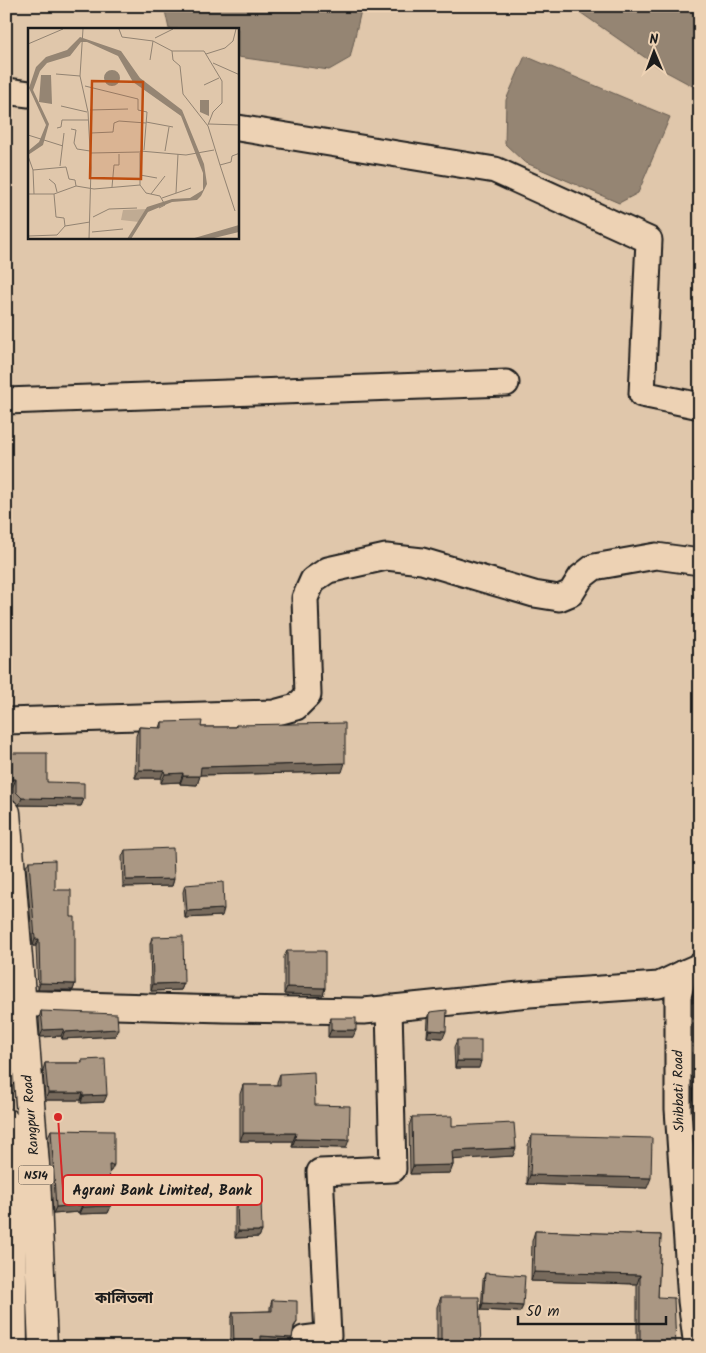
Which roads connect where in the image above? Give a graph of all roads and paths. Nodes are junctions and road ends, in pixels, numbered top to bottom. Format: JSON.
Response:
{"nodes":[{"id":1,"x":6,"y":91,"type":"edge"},
{"id":2,"x":28,"y":94,"type":"edge"},
{"id":3,"x":239,"y":128,"type":"edge"},
{"id":4,"x":506,"y":383,"type":"dead end"},
{"id":5,"x":6,"y":401,"type":"edge"},
{"id":6,"x":700,"y":406,"type":"edge"},
{"id":7,"x":700,"y":562,"type":"edge"},
{"id":8,"x":6,"y":721,"type":"edge"},
{"id":9,"x":6,"y":813,"type":"edge"},
{"id":10,"x":692,"y":969,"type":"edge"},
{"id":11,"x":14,"y":1003,"type":"edge"},
{"id":12,"x":389,"y":1008,"type":"junction"},
{"id":13,"x":6,"y":1123,"type":"edge"},
{"id":14,"x":695,"y":1300,"type":"edge"},
{"id":15,"x":13,"y":1347,"type":"edge"},
{"id":16,"x":43,"y":1347,"type":"edge"},
{"id":17,"x":304,"y":1347,"type":"edge"},
{"id":18,"x":697,"y":1347,"type":"edge"}],
"edges":[{"from":1,"to":2,"type":"street"},
{"from":3,"to":6,"type":"street"},
{"from":4,"to":5,"type":"street"},
{"from":7,"to":8,"type":"street"},
{"from":9,"to":11,"type":"highway","number":"N514"},
{"from":10,"to":12,"type":"street"},
{"from":10,"to":14,"type":"street","name":"Shibbati Road"},
{"from":11,"to":12,"type":"street"},
{"from":11,"to":16,"type":"highway","name":"Rangpur Road","number":"N514"},
{"from":12,"to":17,"type":"street"},
{"from":13,"to":15,"type":"highway","number":"N514"},
{"from":14,"to":18,"type":"street","name":"Shibbati Road"}]}
